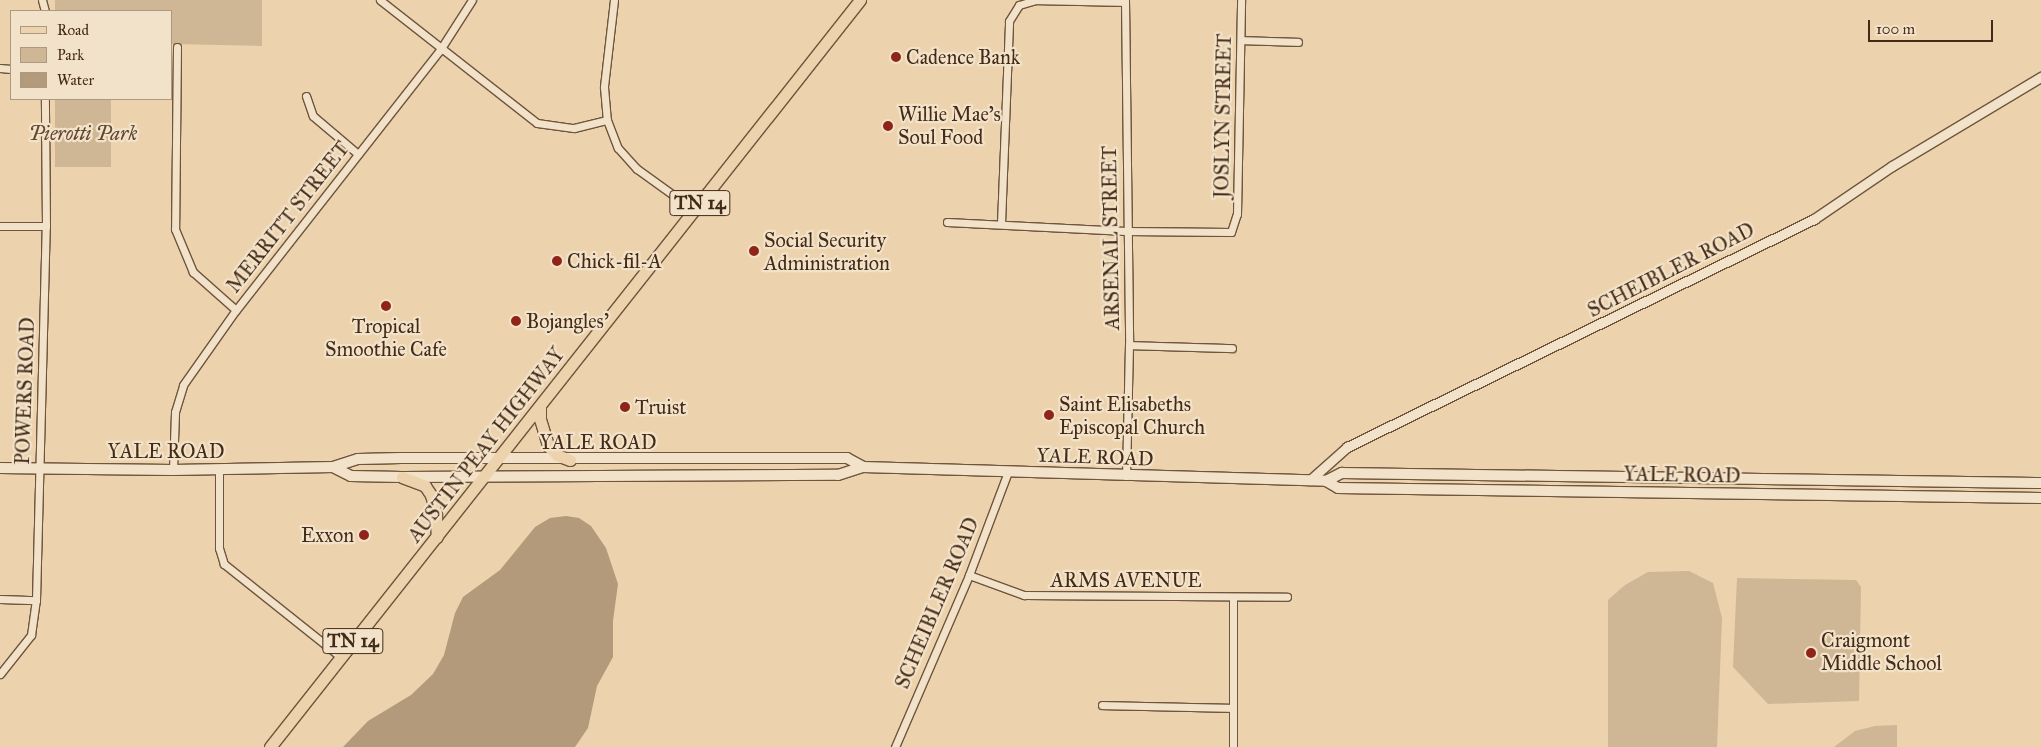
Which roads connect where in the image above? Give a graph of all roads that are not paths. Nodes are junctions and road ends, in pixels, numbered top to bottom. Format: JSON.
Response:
{"nodes":[{"id":1,"x":380,"y":0,"type":"edge"},
{"id":2,"x":472,"y":0,"type":"edge"},
{"id":3,"x":614,"y":0,"type":"edge"},
{"id":4,"x":860,"y":0,"type":"edge"},
{"id":5,"x":1242,"y":0,"type":"edge"},
{"id":6,"x":1124,"y":1,"type":"edge"},
{"id":7,"x":1241,"y":40,"type":"junction"},
{"id":8,"x":1298,"y":42,"type":"dead end"},
{"id":9,"x":177,"y":47,"type":"dead end"},
{"id":10,"x":440,"y":50,"type":"junction"},
{"id":11,"x":2041,"y":77,"type":"edge"},
{"id":12,"x":306,"y":96,"type":"dead end"},
{"id":13,"x":45,"y":100,"type":"edge"},
{"id":14,"x":607,"y":120,"type":"junction"},
{"id":15,"x":358,"y":154,"type":"junction"},
{"id":16,"x":694,"y":210,"type":"junction"},
{"id":17,"x":946,"y":222,"type":"dead end"},
{"id":18,"x":1001,"y":223,"type":"junction"},
{"id":19,"x":0,"y":226,"type":"edge"},
{"id":20,"x":46,"y":226,"type":"junction"},
{"id":21,"x":1126,"y":231,"type":"junction"},
{"id":22,"x":236,"y":310,"type":"junction"},
{"id":23,"x":1129,"y":345,"type":"junction"},
{"id":24,"x":1232,"y":348,"type":"dead end"},
{"id":25,"x":540,"y":407,"type":"junction"},
{"id":26,"x":500,"y":459,"type":"junction"},
{"id":27,"x":570,"y":460,"type":"junction"},
{"id":28,"x":333,"y":467,"type":"junction"},
{"id":29,"x":862,"y":467,"type":"junction"},
{"id":30,"x":0,"y":468,"type":"edge"},
{"id":31,"x":38,"y":468,"type":"junction"},
{"id":32,"x":219,"y":469,"type":"junction"},
{"id":33,"x":173,"y":470,"type":"junction"},
{"id":34,"x":1008,"y":472,"type":"junction"},
{"id":35,"x":486,"y":476,"type":"junction"},
{"id":36,"x":1126,"y":476,"type":"junction"},
{"id":37,"x":402,"y":477,"type":"junction"},
{"id":38,"x":1310,"y":480,"type":"junction"},
{"id":39,"x":1326,"y":481,"type":"junction"},
{"id":40,"x":2041,"y":483,"type":"edge"},
{"id":41,"x":2041,"y":498,"type":"edge"},
{"id":42,"x":437,"y":536,"type":"junction"},
{"id":43,"x":968,"y":575,"type":"junction"},
{"id":44,"x":1233,"y":597,"type":"junction"},
{"id":45,"x":1287,"y":597,"type":"dead end"},
{"id":46,"x":0,"y":599,"type":"edge"},
{"id":47,"x":36,"y":600,"type":"junction"},
{"id":48,"x":341,"y":657,"type":"junction"},
{"id":49,"x":0,"y":674,"type":"edge"},
{"id":50,"x":1102,"y":705,"type":"dead end"},
{"id":51,"x":1233,"y":708,"type":"junction"},
{"id":52,"x":270,"y":747,"type":"edge"},
{"id":53,"x":895,"y":747,"type":"edge"},
{"id":54,"x":1233,"y":747,"type":"edge"}],
"edges":[{"from":1,"to":10,"type":"street"},
{"from":2,"to":10,"type":"street","name":"MERRITT STREET"},
{"from":3,"to":14,"type":"street"},
{"from":4,"to":16,"type":"main road","name":"AUSTIN PEAY HIGHWAY","number":"TN 14"},
{"from":5,"to":7,"type":"street","name":"JOSLYN STREET"},
{"from":6,"to":18,"type":"street"},
{"from":6,"to":21,"type":"street","name":"ARSENAL STREET"},
{"from":7,"to":8,"type":"street"},
{"from":7,"to":21,"type":"street","name":"JOSLYN STREET"},
{"from":9,"to":22,"type":"street"},
{"from":10,"to":14,"type":"street"},
{"from":10,"to":15,"type":"street","name":"MERRITT STREET"},
{"from":11,"to":38,"type":"street","name":"SCHEIBLER ROAD"},
{"from":12,"to":15,"type":"street"},
{"from":13,"to":20,"type":"street","name":"POWERS ROAD"},
{"from":14,"to":16,"type":"street"},
{"from":15,"to":22,"type":"street","name":"MERRITT STREET"},
{"from":16,"to":25,"type":"main road","name":"AUSTIN PEAY HIGHWAY","number":"TN 14"},
{"from":17,"to":18,"type":"street"},
{"from":18,"to":21,"type":"street"},
{"from":19,"to":20,"type":"street"},
{"from":20,"to":31,"type":"street","name":"POWERS ROAD"},
{"from":21,"to":23,"type":"street","name":"ARSENAL STREET"},
{"from":22,"to":33,"type":"street","name":"MERRITT STREET"},
{"from":23,"to":24,"type":"street"},
{"from":23,"to":36,"type":"street","name":"ARSENAL STREET"},
{"from":25,"to":26,"type":"main road","name":"AUSTIN PEAY HIGHWAY","number":"TN 14"},
{"from":25,"to":27,"type":"main road"},
{"from":26,"to":27,"type":"main road","name":"YALE ROAD"},
{"from":26,"to":28,"type":"main road","name":"YALE ROAD"},
{"from":26,"to":35,"type":"main road","name":"AUSTIN PEAY HIGHWAY","number":"TN 14"},
{"from":27,"to":29,"type":"main road","name":"YALE ROAD"},
{"from":28,"to":32,"type":"main road","name":"YALE ROAD"},
{"from":28,"to":37,"type":"main road","name":"YALE ROAD"},
{"from":29,"to":34,"type":"main road","name":"YALE ROAD"},
{"from":29,"to":35,"type":"main road","name":"YALE ROAD"},
{"from":30,"to":31,"type":"main road","name":"YALE ROAD"},
{"from":31,"to":33,"type":"main road","name":"YALE ROAD"},
{"from":31,"to":47,"type":"street","name":"POWERS ROAD"},
{"from":32,"to":33,"type":"main road","name":"YALE ROAD"},
{"from":32,"to":48,"type":"street"},
{"from":34,"to":36,"type":"main road","name":"YALE ROAD"},
{"from":34,"to":43,"type":"street","name":"SCHEIBLER ROAD"},
{"from":35,"to":37,"type":"main road","name":"YALE ROAD"},
{"from":35,"to":42,"type":"main road","name":"AUSTIN PEAY HIGHWAY","number":"TN 14"},
{"from":36,"to":38,"type":"main road","name":"YALE ROAD"},
{"from":37,"to":42,"type":"main road"},
{"from":38,"to":39,"type":"main road","name":"YALE ROAD"},
{"from":39,"to":40,"type":"main road","name":"YALE ROAD"},
{"from":39,"to":41,"type":"main road","name":"YALE ROAD"},
{"from":42,"to":48,"type":"main road","name":"AUSTIN PEAY HIGHWAY","number":"TN 14"},
{"from":43,"to":44,"type":"street","name":"ARMS AVENUE"},
{"from":43,"to":53,"type":"street","name":"SCHEIBLER ROAD"},
{"from":44,"to":45,"type":"street","name":"ARMS AVENUE"},
{"from":44,"to":51,"type":"street"},
{"from":46,"to":47,"type":"street"},
{"from":47,"to":49,"type":"street","name":"POWERS ROAD"},
{"from":48,"to":52,"type":"main road","name":"AUSTIN PEAY HIGHWAY","number":"TN 14"},
{"from":50,"to":51,"type":"street"},
{"from":51,"to":54,"type":"street"}]}
